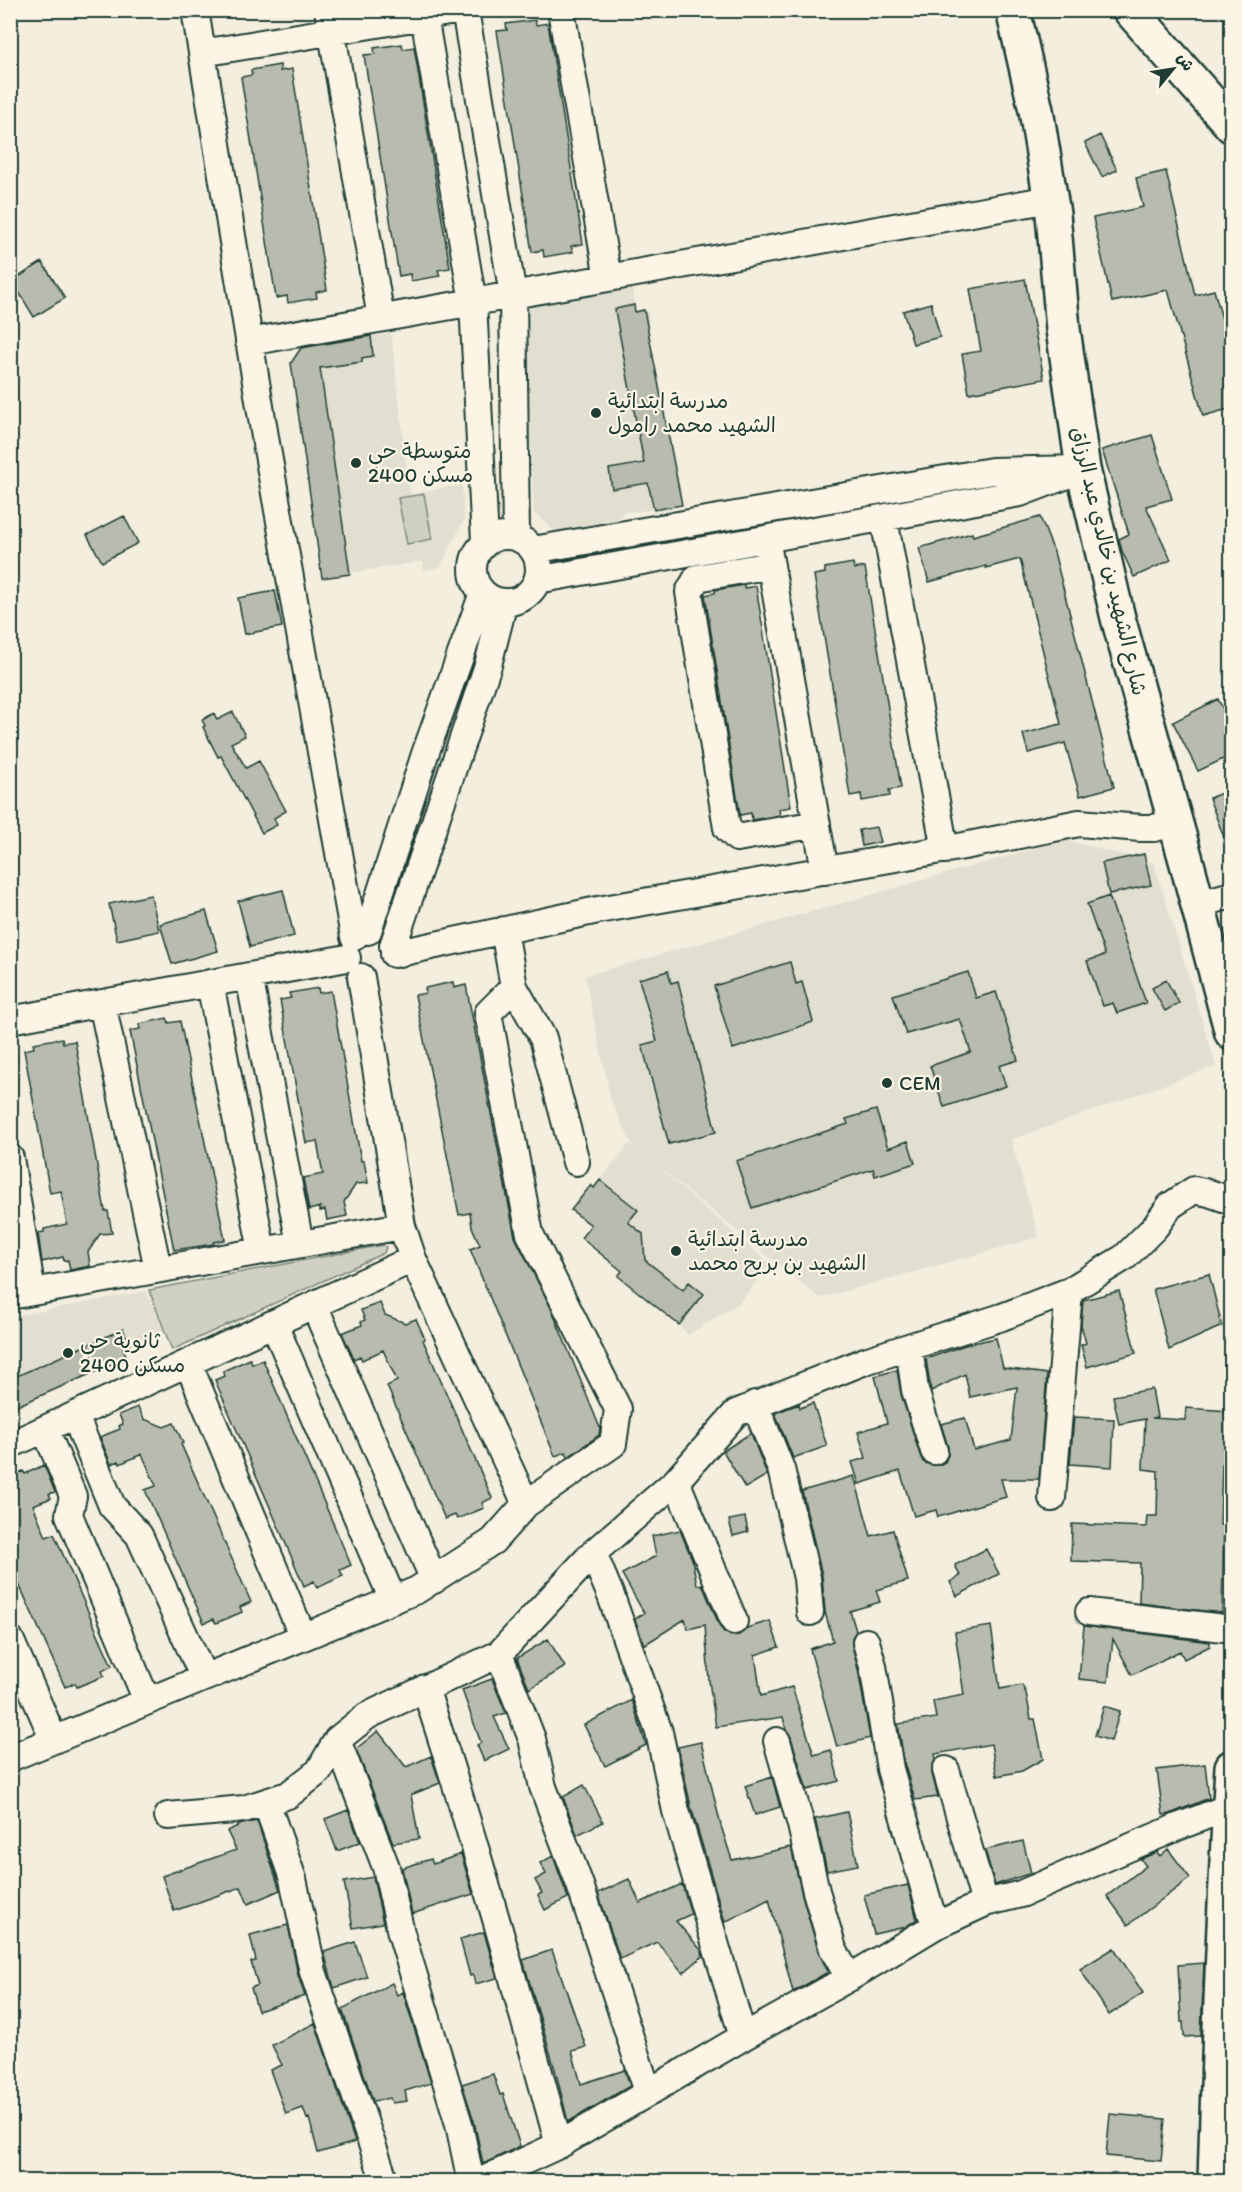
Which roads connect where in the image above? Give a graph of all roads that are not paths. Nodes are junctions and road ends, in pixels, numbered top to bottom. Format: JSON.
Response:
{"nodes":[{"id":1,"x":195,"y":10,"type":"edge"},
{"id":2,"x":463,"y":10,"type":"edge"},
{"id":3,"x":561,"y":10,"type":"edge"},
{"id":4,"x":1013,"y":10,"type":"edge"},
{"id":5,"x":1130,"y":10,"type":"edge"},
{"id":6,"x":423,"y":14,"type":"edge"},
{"id":7,"x":330,"y":21,"type":"edge"},
{"id":8,"x":202,"y":53,"type":"junction"},
{"id":9,"x":1232,"y":126,"type":"edge"},
{"id":10,"x":1051,"y":199,"type":"junction"},
{"id":11,"x":608,"y":278,"type":"junction"},
{"id":12,"x":513,"y":295,"type":"junction"},
{"id":13,"x":473,"y":302,"type":"junction"},
{"id":14,"x":381,"y":318,"type":"junction"},
{"id":15,"x":249,"y":342,"type":"junction"},
{"id":16,"x":1083,"y":469,"type":"junction"},
{"id":17,"x":884,"y":519,"type":"junction"},
{"id":18,"x":766,"y":540,"type":"junction"},
{"id":19,"x":485,"y":542,"type":"junction"},
{"id":20,"x":525,"y":543,"type":"junction"},
{"id":21,"x":771,"y":565,"type":"junction"},
{"id":22,"x":537,"y":580,"type":"junction"},
{"id":23,"x":493,"y":597,"type":"junction"},
{"id":24,"x":1175,"y":822,"type":"junction"},
{"id":25,"x":817,"y":824,"type":"junction"},
{"id":26,"x":945,"y":849,"type":"junction"},
{"id":27,"x":825,"y":870,"type":"junction"},
{"id":28,"x":1232,"y":896,"type":"edge"},
{"id":29,"x":1198,"y":904,"type":"junction"},
{"id":30,"x":504,"y":930,"type":"junction"},
{"id":31,"x":394,"y":950,"type":"junction"},
{"id":32,"x":358,"y":951,"type":"junction"},
{"id":33,"x":249,"y":976,"type":"junction"},
{"id":34,"x":210,"y":983,"type":"junction"},
{"id":35,"x":514,"y":987,"type":"junction"},
{"id":36,"x":102,"y":1003,"type":"junction"},
{"id":37,"x":10,"y":1020,"type":"edge"},
{"id":38,"x":1232,"y":1033,"type":"edge"},
{"id":39,"x":10,"y":1158,"type":"edge"},
{"id":40,"x":576,"y":1162,"type":"dead end"},
{"id":41,"x":1232,"y":1201,"type":"edge"},
{"id":42,"x":402,"y":1226,"type":"junction"},
{"id":43,"x":300,"y":1244,"type":"junction"},
{"id":44,"x":262,"y":1251,"type":"junction"},
{"id":45,"x":413,"y":1259,"type":"junction"},
{"id":46,"x":158,"y":1269,"type":"junction"},
{"id":47,"x":1069,"y":1291,"type":"junction"},
{"id":48,"x":21,"y":1294,"type":"edge"},
{"id":49,"x":314,"y":1305,"type":"junction"},
{"id":50,"x":274,"y":1324,"type":"junction"},
{"id":51,"x":909,"y":1347,"type":"junction"},
{"id":52,"x":188,"y":1363,"type":"junction"},
{"id":53,"x":755,"y":1404,"type":"junction"},
{"id":54,"x":75,"y":1416,"type":"junction"},
{"id":55,"x":45,"y":1429,"type":"junction"},
{"id":56,"x":10,"y":1445,"type":"edge"},
{"id":57,"x":934,"y":1451,"type":"dead end"},
{"id":58,"x":676,"y":1481,"type":"junction"},
{"id":59,"x":103,"y":1485,"type":"junction"},
{"id":60,"x":73,"y":1496,"type":"junction"},
{"id":61,"x":1052,"y":1498,"type":"dead end"},
{"id":62,"x":526,"y":1504,"type":"junction"},
{"id":63,"x":592,"y":1553,"type":"junction"},
{"id":64,"x":434,"y":1580,"type":"junction"},
{"id":65,"x":393,"y":1600,"type":"junction"},
{"id":66,"x":810,"y":1612,"type":"dead end"},
{"id":67,"x":1089,"y":1612,"type":"dead end"},
{"id":68,"x":734,"y":1621,"type":"dead end"},
{"id":69,"x":1232,"y":1629,"type":"edge"},
{"id":70,"x":303,"y":1637,"type":"junction"},
{"id":71,"x":10,"y":1639,"type":"edge"},
{"id":72,"x":866,"y":1642,"type":"dead end"},
{"id":73,"x":499,"y":1654,"type":"junction"},
{"id":74,"x":204,"y":1678,"type":"junction"},
{"id":75,"x":425,"y":1688,"type":"junction"},
{"id":76,"x":147,"y":1701,"type":"junction"},
{"id":77,"x":54,"y":1740,"type":"junction"},
{"id":78,"x":337,"y":1740,"type":"junction"},
{"id":79,"x":777,"y":1741,"type":"dead end"},
{"id":80,"x":10,"y":1758,"type":"edge"},
{"id":81,"x":1232,"y":1767,"type":"edge"},
{"id":82,"x":946,"y":1770,"type":"dead end"},
{"id":83,"x":266,"y":1802,"type":"junction"},
{"id":84,"x":1229,"y":1807,"type":"junction"},
{"id":85,"x":168,"y":1816,"type":"dead end"},
{"id":86,"x":985,"y":1903,"type":"junction"},
{"id":87,"x":935,"y":1926,"type":"junction"},
{"id":88,"x":1228,"y":1969,"type":"edge"},
{"id":89,"x":849,"y":1978,"type":"junction"},
{"id":90,"x":1226,"y":2014,"type":"edge"},
{"id":91,"x":743,"y":2037,"type":"junction"},
{"id":92,"x":648,"y":2092,"type":"junction"},
{"id":93,"x":559,"y":2145,"type":"junction"},
{"id":94,"x":385,"y":2181,"type":"edge"},
{"id":95,"x":471,"y":2181,"type":"edge"},
{"id":96,"x":479,"y":2181,"type":"edge"},
{"id":97,"x":1215,"y":2181,"type":"edge"}],
"edges":[{"from":1,"to":8,"type":"street"},
{"from":2,"to":6,"type":"street"},
{"from":2,"to":12,"type":"street"},
{"from":3,"to":11,"type":"street"},
{"from":4,"to":10,"type":"main road","name":"شارع الشهيد بن خالدي عبد الرزاق"},
{"from":5,"to":9,"type":"main road"},
{"from":6,"to":7,"type":"street"},
{"from":6,"to":13,"type":"street"},
{"from":7,"to":8,"type":"street"},
{"from":7,"to":14,"type":"street"},
{"from":8,"to":15,"type":"street"},
{"from":10,"to":11,"type":"street"},
{"from":10,"to":16,"type":"main road","name":"شارع الشهيد بن خالدي عبد الرزاق"},
{"from":11,"to":12,"type":"street"},
{"from":12,"to":13,"type":"street"},
{"from":12,"to":20,"type":"street"},
{"from":13,"to":14,"type":"street"},
{"from":13,"to":19,"type":"street"},
{"from":14,"to":15,"type":"street"},
{"from":15,"to":32,"type":"street"},
{"from":16,"to":17,"type":"street"},
{"from":16,"to":20,"type":"street"},
{"from":16,"to":24,"type":"main road","name":"شارع الشهيد بن خالدي عبد الرزاق"},
{"from":17,"to":18,"type":"street"},
{"from":17,"to":26,"type":"street"},
{"from":18,"to":21,"type":"street"},
{"from":18,"to":22,"type":"street"},
{"from":19,"to":20,"type":"street"},
{"from":19,"to":23,"type":"street"},
{"from":20,"to":22,"type":"street"},
{"from":21,"to":25,"type":"street"},
{"from":21,"to":25,"type":"street"},
{"from":22,"to":23,"type":"street"},
{"from":23,"to":31,"type":"street"},
{"from":23,"to":32,"type":"street"},
{"from":24,"to":26,"type":"street"},
{"from":24,"to":29,"type":"main road","name":"شارع الشهيد بن خالدي عبد الرزاق"},
{"from":25,"to":27,"type":"street"},
{"from":26,"to":27,"type":"street"},
{"from":27,"to":30,"type":"street"},
{"from":28,"to":29,"type":"street"},
{"from":29,"to":38,"type":"main road","name":"شارع الشهيد بن خالدي عبد الرزاق"},
{"from":30,"to":31,"type":"street"},
{"from":30,"to":35,"type":"street"},
{"from":31,"to":32,"type":"street"},
{"from":31,"to":32,"type":"street"},
{"from":32,"to":33,"type":"street"},
{"from":32,"to":42,"type":"street"},
{"from":33,"to":34,"type":"street"},
{"from":33,"to":43,"type":"street"},
{"from":34,"to":36,"type":"street"},
{"from":34,"to":44,"type":"street"},
{"from":35,"to":40,"type":"street"},
{"from":35,"to":62,"type":"street"},
{"from":36,"to":37,"type":"street"},
{"from":36,"to":46,"type":"street"},
{"from":39,"to":48,"type":"street"},
{"from":41,"to":47,"type":"street"},
{"from":42,"to":43,"type":"street"},
{"from":42,"to":45,"type":"street"},
{"from":43,"to":44,"type":"street"},
{"from":44,"to":46,"type":"street"},
{"from":45,"to":49,"type":"street"},
{"from":45,"to":62,"type":"street"},
{"from":46,"to":48,"type":"street"},
{"from":47,"to":51,"type":"street"},
{"from":47,"to":61,"type":"street"},
{"from":49,"to":50,"type":"street"},
{"from":49,"to":64,"type":"street"},
{"from":50,"to":52,"type":"street"},
{"from":50,"to":65,"type":"street"},
{"from":51,"to":53,"type":"street"},
{"from":51,"to":57,"type":"street"},
{"from":52,"to":54,"type":"street"},
{"from":52,"to":70,"type":"street"},
{"from":53,"to":58,"type":"street"},
{"from":53,"to":66,"type":"street"},
{"from":54,"to":55,"type":"street"},
{"from":54,"to":59,"type":"street"},
{"from":55,"to":56,"type":"street"},
{"from":55,"to":60,"type":"street"},
{"from":58,"to":63,"type":"street"},
{"from":58,"to":68,"type":"street"},
{"from":59,"to":60,"type":"street"},
{"from":59,"to":74,"type":"street"},
{"from":60,"to":76,"type":"street"},
{"from":62,"to":64,"type":"street"},
{"from":63,"to":73,"type":"street"},
{"from":63,"to":91,"type":"street"},
{"from":64,"to":65,"type":"street"},
{"from":65,"to":70,"type":"street"},
{"from":67,"to":69,"type":"street"},
{"from":70,"to":74,"type":"street"},
{"from":71,"to":77,"type":"street"},
{"from":72,"to":87,"type":"street"},
{"from":73,"to":75,"type":"street"},
{"from":73,"to":92,"type":"street"},
{"from":74,"to":76,"type":"street"},
{"from":75,"to":78,"type":"street"},
{"from":75,"to":93,"type":"street"},
{"from":76,"to":77,"type":"street"},
{"from":77,"to":80,"type":"street"},
{"from":78,"to":83,"type":"street"},
{"from":78,"to":95,"type":"street"},
{"from":79,"to":89,"type":"street"},
{"from":81,"to":84,"type":"main road"},
{"from":82,"to":86,"type":"street"},
{"from":83,"to":85,"type":"street"},
{"from":83,"to":94,"type":"street"},
{"from":84,"to":86,"type":"street"},
{"from":84,"to":88,"type":"main road"},
{"from":86,"to":87,"type":"street"},
{"from":87,"to":89,"type":"street"},
{"from":88,"to":90,"type":"main road"},
{"from":89,"to":91,"type":"street"},
{"from":90,"to":97,"type":"main road"},
{"from":91,"to":92,"type":"street"},
{"from":92,"to":93,"type":"street"},
{"from":93,"to":96,"type":"street"}]}
